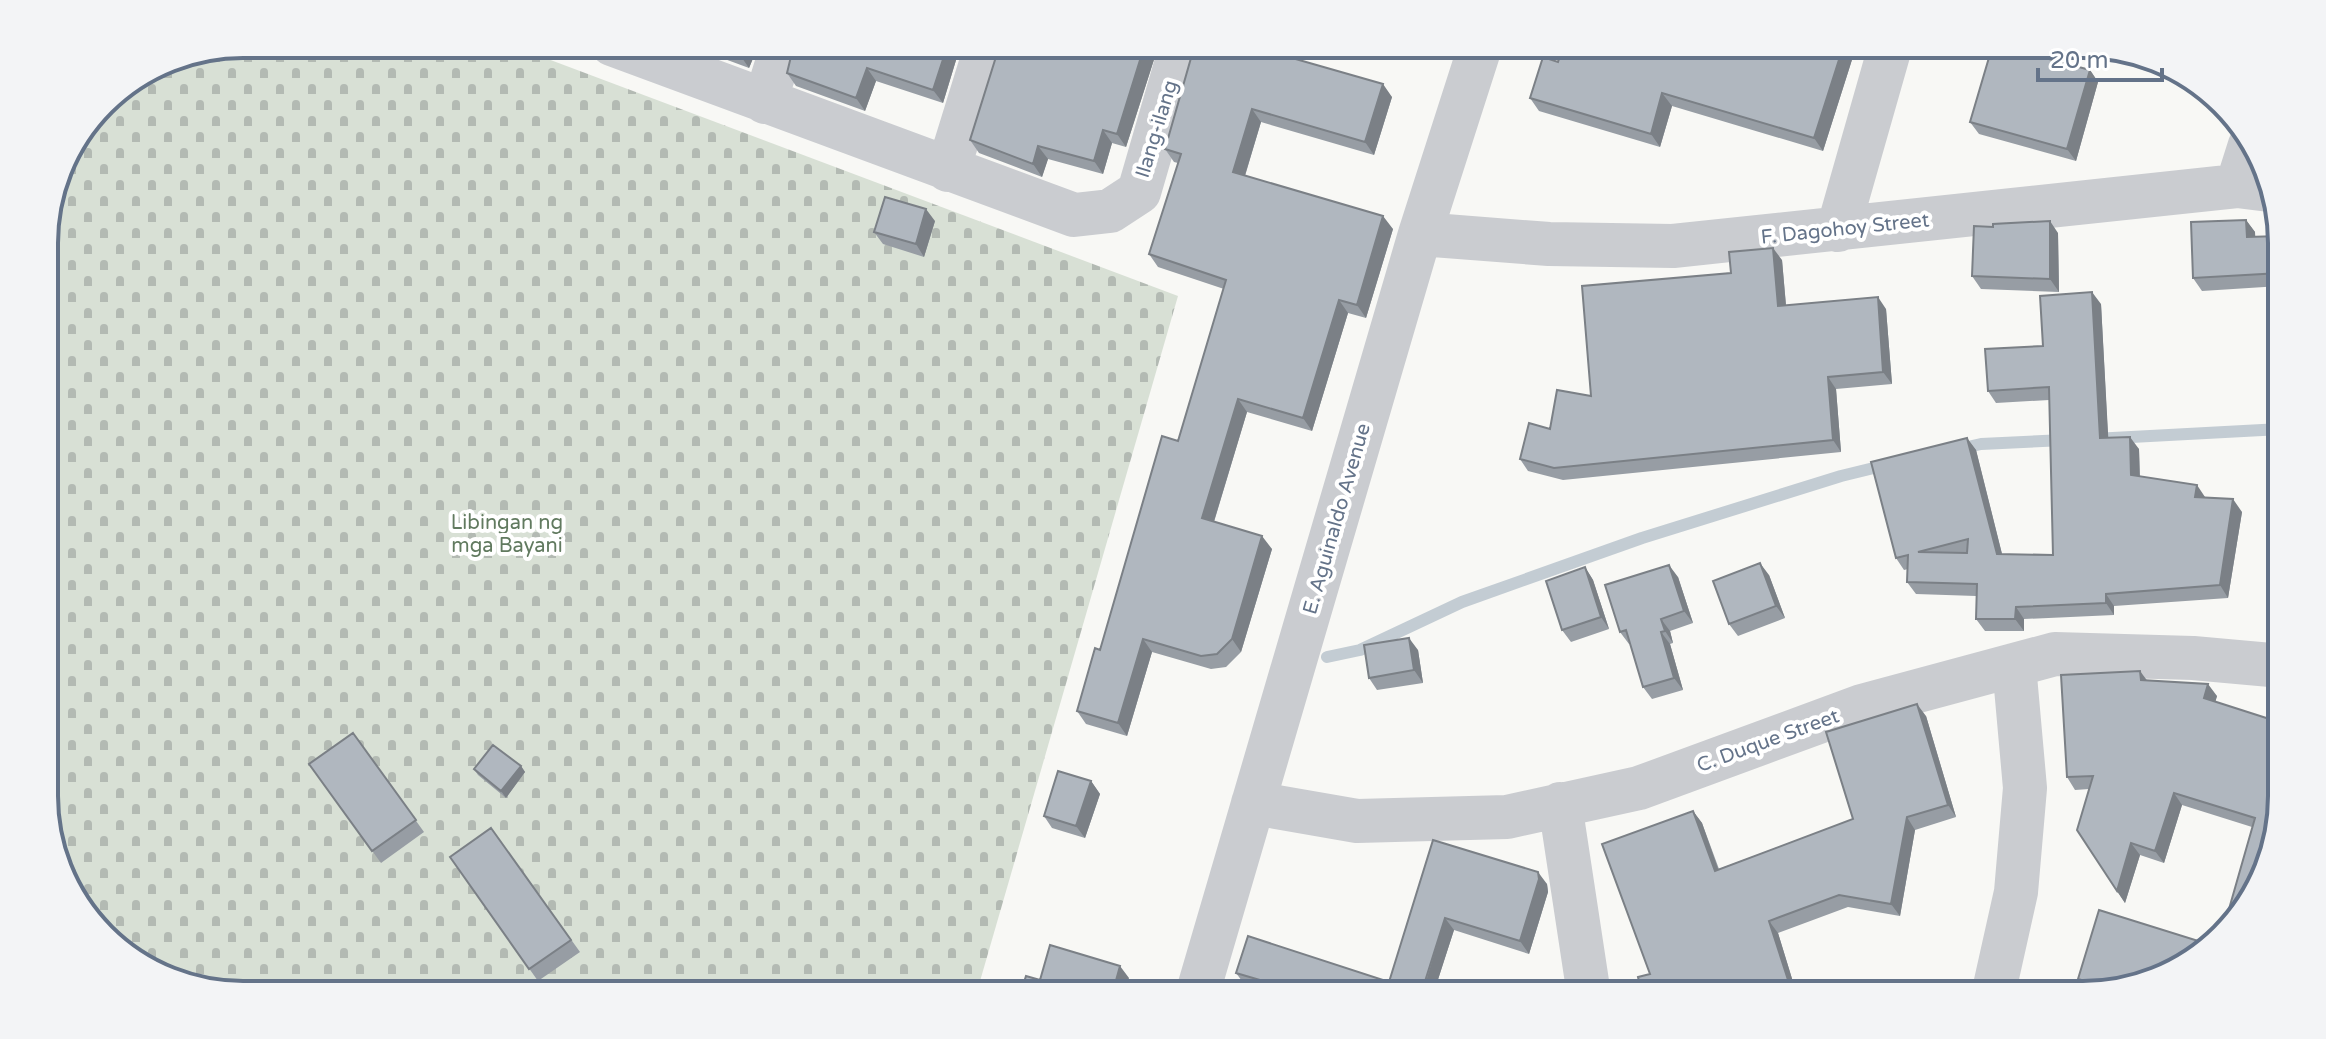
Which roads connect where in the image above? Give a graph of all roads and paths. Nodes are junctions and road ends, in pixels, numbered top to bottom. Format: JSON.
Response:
{"nodes":[{"id":1,"x":649,"y":58,"type":"edge"},
{"id":2,"x":779,"y":58,"type":"edge"},
{"id":3,"x":983,"y":58,"type":"edge"},
{"id":4,"x":1178,"y":58,"type":"edge"},
{"id":5,"x":1477,"y":58,"type":"edge"},
{"id":6,"x":1887,"y":58,"type":"edge"},
{"id":7,"x":765,"y":102,"type":"junction"},
{"id":8,"x":2252,"y":167,"type":"edge"},
{"id":9,"x":948,"y":170,"type":"junction"},
{"id":10,"x":2253,"y":188,"type":"edge"},
{"id":11,"x":1838,"y":230,"type":"junction"},
{"id":12,"x":1420,"y":234,"type":"junction"},
{"id":13,"x":2014,"y":665,"type":"junction"},
{"id":14,"x":2268,"y":665,"type":"edge"},
{"id":15,"x":1253,"y":803,"type":"junction"},
{"id":16,"x":1560,"y":804,"type":"junction"},
{"id":17,"x":1201,"y":981,"type":"edge"},
{"id":18,"x":1587,"y":981,"type":"edge"},
{"id":19,"x":1996,"y":981,"type":"edge"}],
"edges":[{"from":1,"to":7,"type":"street"},
{"from":2,"to":7,"type":"street"},
{"from":3,"to":9,"type":"street"},
{"from":4,"to":9,"type":"street","name":"Ilang-ilang"},
{"from":5,"to":12,"type":"street","name":"E. Aguinaldo Avenue"},
{"from":6,"to":11,"type":"street"},
{"from":7,"to":9,"type":"street"},
{"from":8,"to":10,"type":"street"},
{"from":10,"to":11,"type":"street","name":"F. Dagohoy Street"},
{"from":11,"to":12,"type":"street","name":"F. Dagohoy Street"},
{"from":12,"to":15,"type":"street","name":"E. Aguinaldo Avenue"},
{"from":13,"to":14,"type":"street","name":"C. Duque Street"},
{"from":13,"to":16,"type":"street","name":"C. Duque Street"},
{"from":13,"to":19,"type":"street"},
{"from":15,"to":16,"type":"street","name":"C. Duque Street"},
{"from":15,"to":17,"type":"street","name":"E. Aguinaldo Avenue"},
{"from":16,"to":18,"type":"street"}]}
